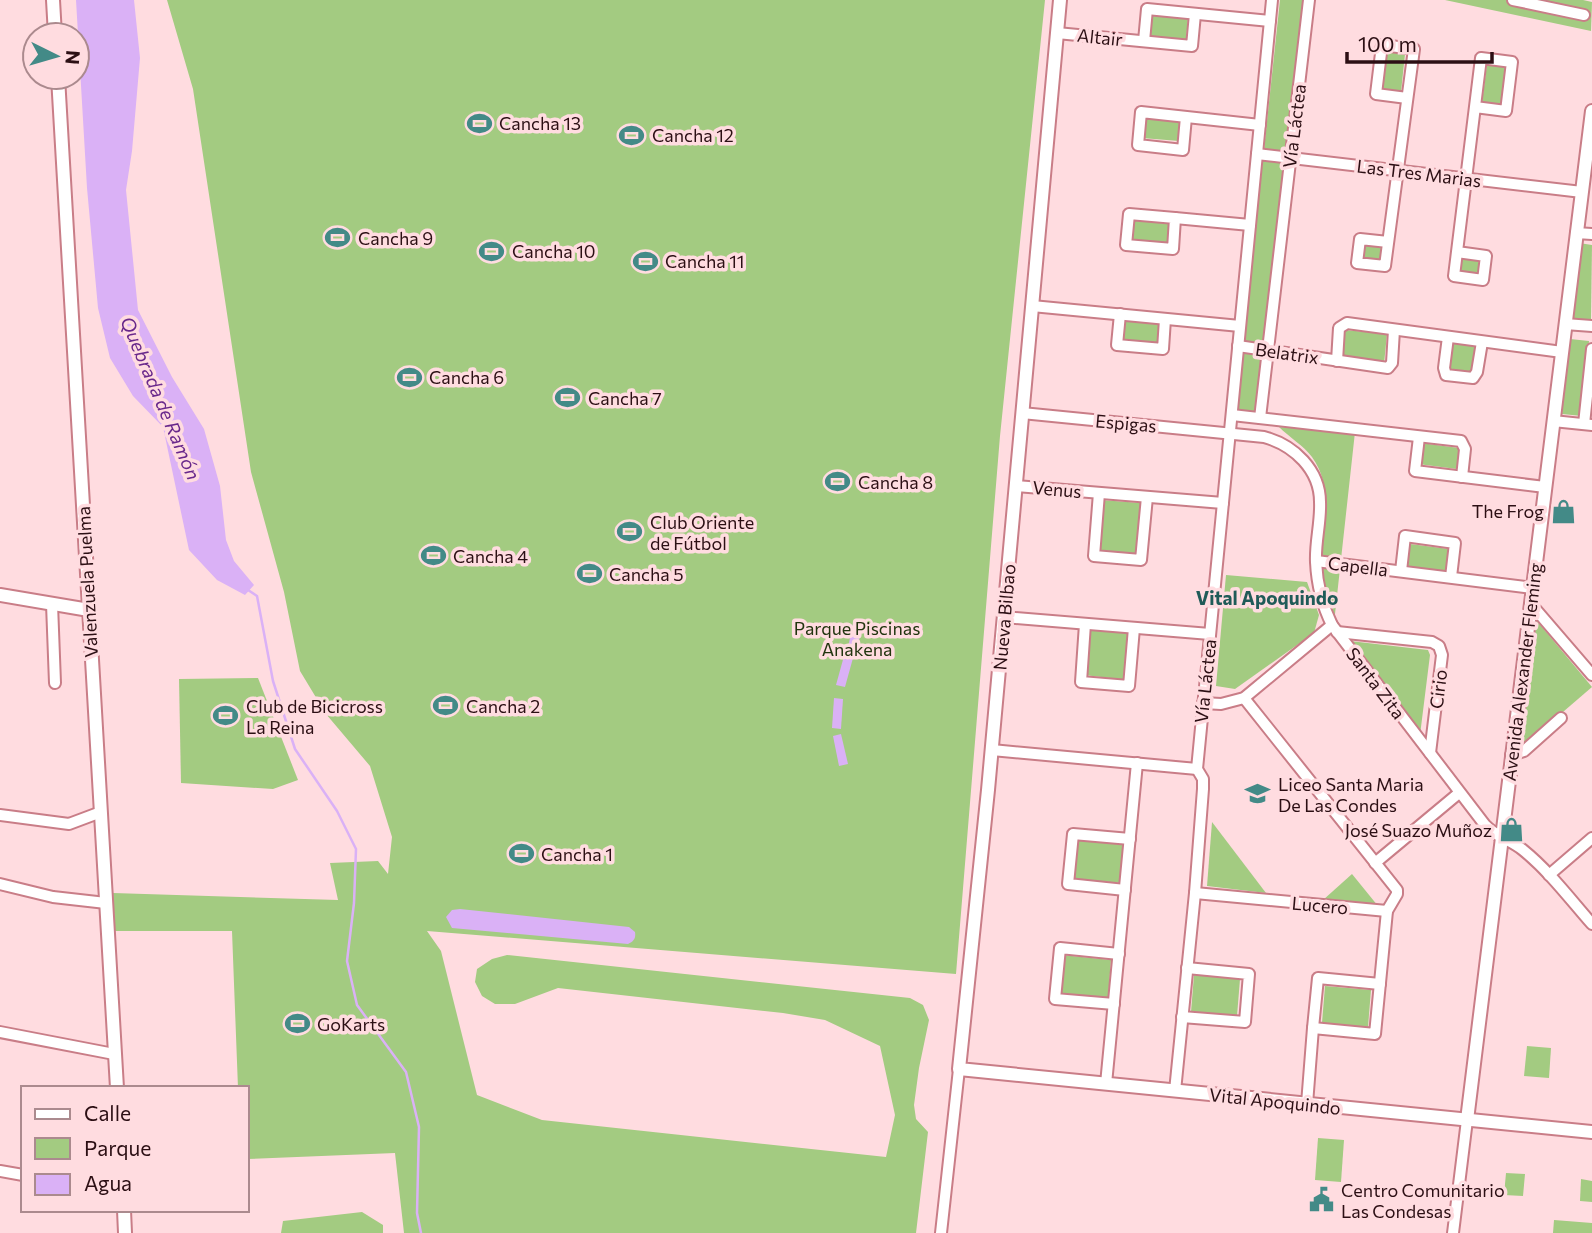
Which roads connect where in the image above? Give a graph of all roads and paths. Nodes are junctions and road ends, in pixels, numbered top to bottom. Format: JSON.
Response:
{"nodes":[{"id":1,"x":53,"y":0,"type":"edge"},
{"id":2,"x":1060,"y":0,"type":"edge"},
{"id":3,"x":1272,"y":0,"type":"edge"},
{"id":4,"x":1309,"y":0,"type":"edge"},
{"id":5,"x":1513,"y":0,"type":"edge"},
{"id":6,"x":1195,"y":14,"type":"junction"},
{"id":7,"x":1584,"y":15,"type":"dead end"},
{"id":8,"x":54,"y":21,"type":"edge"},
{"id":9,"x":1270,"y":21,"type":"junction"},
{"id":10,"x":1057,"y":33,"type":"junction"},
{"id":11,"x":1144,"y":41,"type":"junction"},
{"id":12,"x":59,"y":91,"type":"edge"},
{"id":13,"x":1407,"y":98,"type":"junction"},
{"id":14,"x":1475,"y":107,"type":"junction"},
{"id":15,"x":1592,"y":111,"type":"edge"},
{"id":16,"x":1186,"y":117,"type":"junction"},
{"id":17,"x":1259,"y":125,"type":"junction"},
{"id":18,"x":1590,"y":146,"type":"edge"},
{"id":19,"x":1257,"y":154,"type":"junction"},
{"id":20,"x":1290,"y":158,"type":"junction"},
{"id":21,"x":1398,"y":171,"type":"junction"},
{"id":22,"x":1466,"y":179,"type":"junction"},
{"id":23,"x":1582,"y":192,"type":"junction"},
{"id":24,"x":1175,"y":218,"type":"junction"},
{"id":25,"x":1250,"y":225,"type":"junction"},
{"id":26,"x":1576,"y":233,"type":"junction"},
{"id":27,"x":1592,"y":234,"type":"edge"},
{"id":28,"x":1388,"y":242,"type":"dead end"},
{"id":29,"x":1457,"y":252,"type":"dead end"},
{"id":30,"x":1032,"y":306,"type":"junction"},
{"id":31,"x":1120,"y":314,"type":"junction"},
{"id":32,"x":1165,"y":319,"type":"junction"},
{"id":33,"x":1565,"y":324,"type":"junction"},
{"id":34,"x":1240,"y":326,"type":"junction"},
{"id":35,"x":1592,"y":326,"type":"edge"},
{"id":36,"x":1394,"y":330,"type":"junction"},
{"id":37,"x":1448,"y":337,"type":"junction"},
{"id":38,"x":1482,"y":342,"type":"junction"},
{"id":39,"x":1238,"y":346,"type":"junction"},
{"id":40,"x":1592,"y":349,"type":"edge"},
{"id":41,"x":1268,"y":351,"type":"junction"},
{"id":42,"x":1562,"y":352,"type":"junction"},
{"id":43,"x":1336,"y":361,"type":"junction"},
{"id":44,"x":1022,"y":413,"type":"junction"},
{"id":45,"x":1232,"y":415,"type":"junction"},
{"id":46,"x":1260,"y":418,"type":"junction"},
{"id":47,"x":1553,"y":421,"type":"junction"},
{"id":48,"x":1588,"y":424,"type":"edge"},
{"id":49,"x":1230,"y":432,"type":"junction"},
{"id":50,"x":1419,"y":437,"type":"junction"},
{"id":51,"x":1462,"y":477,"type":"junction"},
{"id":52,"x":1016,"y":486,"type":"junction"},
{"id":53,"x":1545,"y":487,"type":"junction"},
{"id":54,"x":1099,"y":493,"type":"junction"},
{"id":55,"x":1147,"y":497,"type":"junction"},
{"id":56,"x":1223,"y":503,"type":"junction"},
{"id":57,"x":1316,"y":561,"type":"junction"},
{"id":58,"x":1401,"y":571,"type":"junction"},
{"id":59,"x":1451,"y":578,"type":"junction"},
{"id":60,"x":1533,"y":588,"type":"junction"},
{"id":61,"x":0,"y":594,"type":"edge"},
{"id":62,"x":52,"y":604,"type":"junction"},
{"id":63,"x":1531,"y":604,"type":"junction"},
{"id":64,"x":89,"y":610,"type":"junction"},
{"id":65,"x":1004,"y":617,"type":"junction"},
{"id":66,"x":1086,"y":624,"type":"junction"},
{"id":67,"x":1134,"y":628,"type":"junction"},
{"id":68,"x":1335,"y":628,"type":"junction"},
{"id":69,"x":1210,"y":634,"type":"junction"},
{"id":70,"x":1592,"y":675,"type":"edge"},
{"id":71,"x":55,"y":683,"type":"dead end"},
{"id":72,"x":1244,"y":698,"type":"junction"},
{"id":73,"x":1203,"y":702,"type":"junction"},
{"id":74,"x":1561,"y":718,"type":"dead end"},
{"id":75,"x":992,"y":750,"type":"junction"},
{"id":76,"x":1430,"y":754,"type":"junction"},
{"id":77,"x":1511,"y":755,"type":"junction"},
{"id":78,"x":1138,"y":763,"type":"junction"},
{"id":79,"x":1197,"y":768,"type":"junction"},
{"id":80,"x":1459,"y":793,"type":"junction"},
{"id":81,"x":101,"y":812,"type":"junction"},
{"id":82,"x":0,"y":815,"type":"edge"},
{"id":83,"x":1502,"y":837,"type":"junction"},
{"id":84,"x":1592,"y":838,"type":"edge"},
{"id":85,"x":1130,"y":839,"type":"junction"},
{"id":86,"x":1375,"y":863,"type":"junction"},
{"id":87,"x":1549,"y":876,"type":"junction"},
{"id":88,"x":0,"y":884,"type":"edge"},
{"id":89,"x":1125,"y":890,"type":"junction"},
{"id":90,"x":1195,"y":893,"type":"junction"},
{"id":91,"x":106,"y":903,"type":"junction"},
{"id":92,"x":1387,"y":911,"type":"junction"},
{"id":93,"x":1592,"y":924,"type":"edge"},
{"id":94,"x":1119,"y":954,"type":"junction"},
{"id":95,"x":1187,"y":968,"type":"junction"},
{"id":96,"x":1380,"y":984,"type":"junction"},
{"id":97,"x":1114,"y":1004,"type":"junction"},
{"id":98,"x":1182,"y":1017,"type":"junction"},
{"id":99,"x":1313,"y":1028,"type":"junction"},
{"id":100,"x":0,"y":1032,"type":"edge"},
{"id":101,"x":114,"y":1054,"type":"junction"},
{"id":102,"x":959,"y":1069,"type":"junction"},
{"id":103,"x":1106,"y":1084,"type":"junction"},
{"id":104,"x":117,"y":1086,"type":"edge"},
{"id":105,"x":1175,"y":1091,"type":"junction"},
{"id":106,"x":1307,"y":1104,"type":"junction"},
{"id":107,"x":1467,"y":1120,"type":"junction"},
{"id":108,"x":1592,"y":1132,"type":"edge"},
{"id":109,"x":0,"y":1171,"type":"edge"},
{"id":110,"x":21,"y":1175,"type":"edge"},
{"id":111,"x":124,"y":1212,"type":"edge"},
{"id":112,"x":125,"y":1233,"type":"edge"},
{"id":113,"x":941,"y":1233,"type":"edge"},
{"id":114,"x":1453,"y":1233,"type":"edge"}],
"edges":[{"from":1,"to":8,"type":"street"},
{"from":2,"to":10,"type":"street","name":"Nueva Bilbao"},
{"from":3,"to":9,"type":"street","name":"Vía Láctea"},
{"from":4,"to":20,"type":"street","name":"Vía Láctea"},
{"from":5,"to":7,"type":"street"},
{"from":6,"to":9,"type":"street","name":"Altair"},
{"from":6,"to":11,"type":"street","name":"Altair"},
{"from":6,"to":11,"type":"street","name":"Altair"},
{"from":9,"to":17,"type":"street","name":"Vía Láctea"},
{"from":10,"to":11,"type":"street","name":"Altair"},
{"from":10,"to":30,"type":"street","name":"Nueva Bilbao"},
{"from":12,"to":64,"type":"street","name":"Valenzuela Puelma"},
{"from":13,"to":13,"type":"street"},
{"from":13,"to":21,"type":"street"},
{"from":14,"to":14,"type":"street"},
{"from":14,"to":22,"type":"street"},
{"from":15,"to":18,"type":"street","name":"Avenida Alexander Fleming"},
{"from":16,"to":16,"type":"street","name":"Vía Láctea"},
{"from":16,"to":17,"type":"street","name":"Vía Láctea"},
{"from":17,"to":19,"type":"street","name":"Vía Láctea"},
{"from":18,"to":23,"type":"street","name":"Avenida Alexander Fleming"},
{"from":19,"to":20,"type":"street","name":"Las Tres Marias"},
{"from":19,"to":25,"type":"street","name":"Vía Láctea"},
{"from":20,"to":21,"type":"street","name":"Las Tres Marias"},
{"from":20,"to":41,"type":"street","name":"Vía Láctea"},
{"from":21,"to":22,"type":"street","name":"Las Tres Marias"},
{"from":21,"to":28,"type":"street"},
{"from":22,"to":23,"type":"street","name":"Las Tres Marias"},
{"from":22,"to":29,"type":"street"},
{"from":23,"to":26,"type":"street","name":"Avenida Alexander Fleming"},
{"from":24,"to":24,"type":"street"},
{"from":24,"to":25,"type":"street"},
{"from":25,"to":34,"type":"street","name":"Vía Láctea"},
{"from":26,"to":27,"type":"street"},
{"from":26,"to":33,"type":"street","name":"Avenida Alexander Fleming"},
{"from":30,"to":31,"type":"street","name":"Belatrix"},
{"from":30,"to":44,"type":"street","name":"Nueva Bilbao"},
{"from":31,"to":32,"type":"street","name":"Belatrix"},
{"from":31,"to":32,"type":"street"},
{"from":32,"to":34,"type":"street","name":"Belatrix"},
{"from":33,"to":35,"type":"street"},
{"from":33,"to":42,"type":"street","name":"Avenida Alexander Fleming"},
{"from":34,"to":39,"type":"street","name":"Vía Láctea"},
{"from":36,"to":37,"type":"street","name":"Belatrix"},
{"from":36,"to":43,"type":"street","name":"Belatrix"},
{"from":36,"to":43,"type":"street","name":"Belatrix"},
{"from":37,"to":38,"type":"street","name":"Belatrix"},
{"from":37,"to":38,"type":"street"},
{"from":38,"to":42,"type":"street","name":"Belatrix"},
{"from":39,"to":41,"type":"street","name":"Belatrix"},
{"from":39,"to":45,"type":"street","name":"Vía Láctea"},
{"from":40,"to":48,"type":"street"},
{"from":41,"to":43,"type":"street","name":"Belatrix"},
{"from":41,"to":46,"type":"street","name":"Vía Láctea"},
{"from":42,"to":47,"type":"street","name":"Avenida Alexander Fleming"},
{"from":44,"to":49,"type":"street","name":"Espigas"},
{"from":44,"to":52,"type":"street","name":"Nueva Bilbao"},
{"from":45,"to":46,"type":"street"},
{"from":45,"to":49,"type":"street","name":"Vía Láctea"},
{"from":46,"to":50,"type":"street"},
{"from":47,"to":48,"type":"street"},
{"from":47,"to":53,"type":"street","name":"Avenida Alexander Fleming"},
{"from":49,"to":56,"type":"street","name":"Vía Láctea"},
{"from":49,"to":57,"type":"street","name":"Santa Zita"},
{"from":50,"to":51,"type":"street"},
{"from":50,"to":51,"type":"street"},
{"from":51,"to":53,"type":"street"},
{"from":52,"to":54,"type":"street","name":"Venus"},
{"from":52,"to":65,"type":"street","name":"Nueva Bilbao"},
{"from":53,"to":60,"type":"street","name":"Avenida Alexander Fleming"},
{"from":54,"to":55,"type":"street","name":"Venus"},
{"from":54,"to":55,"type":"street","name":"Venus"},
{"from":55,"to":56,"type":"street","name":"Venus"},
{"from":56,"to":69,"type":"street","name":"Vía Láctea"},
{"from":57,"to":58,"type":"street","name":"Capella"},
{"from":57,"to":68,"type":"street","name":"Santa Zita"},
{"from":58,"to":59,"type":"street","name":"Capella"},
{"from":58,"to":59,"type":"street","name":"Capella"},
{"from":59,"to":60,"type":"street","name":"Capella"},
{"from":60,"to":63,"type":"street","name":"Avenida Alexander Fleming"},
{"from":61,"to":62,"type":"street"},
{"from":62,"to":64,"type":"street"},
{"from":62,"to":71,"type":"street"},
{"from":63,"to":70,"type":"street"},
{"from":63,"to":77,"type":"street","name":"Avenida Alexander Fleming"},
{"from":64,"to":81,"type":"street","name":"Valenzuela Puelma"},
{"from":65,"to":66,"type":"street"},
{"from":65,"to":75,"type":"street","name":"Nueva Bilbao"},
{"from":66,"to":67,"type":"street"},
{"from":66,"to":67,"type":"street"},
{"from":67,"to":69,"type":"street"},
{"from":68,"to":72,"type":"street"},
{"from":68,"to":76,"type":"street","name":"Santa Zita"},
{"from":68,"to":76,"type":"street","name":"Cirio"},
{"from":69,"to":73,"type":"street","name":"Vía Láctea"},
{"from":72,"to":73,"type":"street"},
{"from":72,"to":86,"type":"street"},
{"from":73,"to":79,"type":"street","name":"Vía Láctea"},
{"from":74,"to":77,"type":"street"},
{"from":75,"to":78,"type":"street"},
{"from":75,"to":102,"type":"street","name":"Nueva Bilbao"},
{"from":76,"to":80,"type":"street","name":"Santa Zita"},
{"from":77,"to":83,"type":"street","name":"Avenida Alexander Fleming"},
{"from":78,"to":79,"type":"street"},
{"from":78,"to":85,"type":"street"},
{"from":79,"to":90,"type":"street","name":"Vía Láctea"},
{"from":80,"to":83,"type":"street","name":"Santa Zita"},
{"from":80,"to":86,"type":"street"},
{"from":81,"to":82,"type":"street"},
{"from":81,"to":91,"type":"street","name":"Valenzuela Puelma"},
{"from":83,"to":87,"type":"street","name":"Santa Zita"},
{"from":83,"to":107,"type":"street","name":"Avenida Alexander Fleming"},
{"from":84,"to":87,"type":"street"},
{"from":85,"to":89,"type":"street"},
{"from":85,"to":89,"type":"street"},
{"from":86,"to":92,"type":"street"},
{"from":87,"to":93,"type":"street","name":"Santa Zita"},
{"from":88,"to":91,"type":"street"},
{"from":89,"to":94,"type":"street"},
{"from":90,"to":92,"type":"street","name":"Lucero"},
{"from":90,"to":95,"type":"street","name":"Vía Láctea"},
{"from":91,"to":101,"type":"street","name":"Valenzuela Puelma"},
{"from":92,"to":96,"type":"street"},
{"from":94,"to":97,"type":"street"},
{"from":94,"to":97,"type":"street"},
{"from":95,"to":98,"type":"street","name":"Vía Láctea"},
{"from":95,"to":98,"type":"street"},
{"from":96,"to":99,"type":"street"},
{"from":96,"to":99,"type":"street"},
{"from":97,"to":103,"type":"street"},
{"from":98,"to":105,"type":"street","name":"Vía Láctea"},
{"from":99,"to":106,"type":"street"},
{"from":100,"to":101,"type":"street"},
{"from":101,"to":104,"type":"street","name":"Valenzuela Puelma"},
{"from":102,"to":103,"type":"street","name":"Vital Apoquindo"},
{"from":102,"to":113,"type":"street","name":"Nueva Bilbao"},
{"from":103,"to":105,"type":"street","name":"Vital Apoquindo"},
{"from":105,"to":106,"type":"street","name":"Vital Apoquindo"},
{"from":106,"to":107,"type":"street","name":"Vital Apoquindo"},
{"from":107,"to":108,"type":"street","name":"Vital Apoquindo"},
{"from":107,"to":114,"type":"street","name":"Avenida Alexander Fleming"},
{"from":109,"to":110,"type":"street"},
{"from":111,"to":112,"type":"street"}]}
